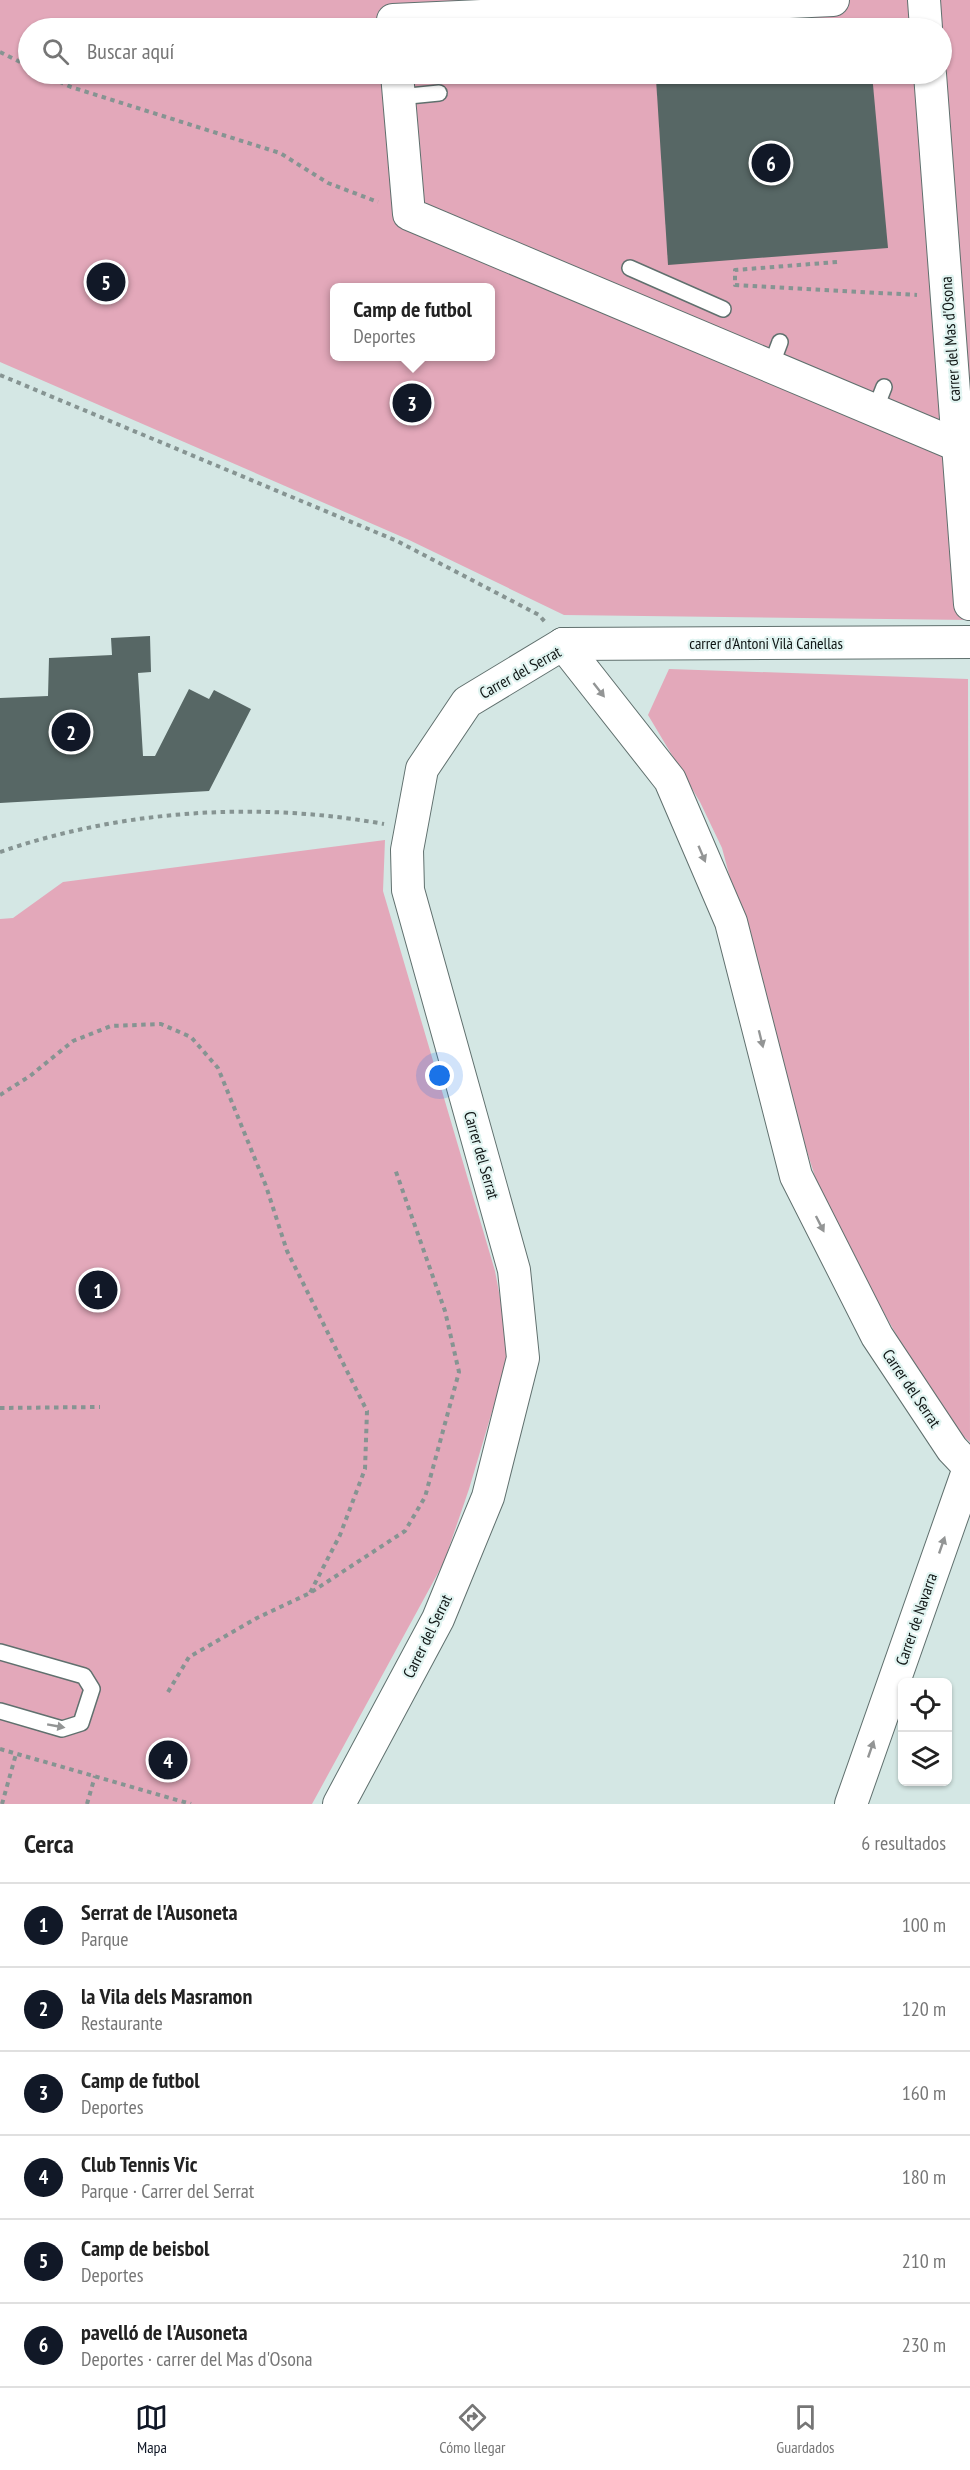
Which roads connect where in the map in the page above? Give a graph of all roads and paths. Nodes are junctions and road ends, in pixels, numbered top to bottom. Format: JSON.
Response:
{"nodes":[{"id":1,"x":833,"y":0,"type":"edge"},
{"id":2,"x":924,"y":0,"type":"edge"},
{"id":3,"x":393,"y":16,"type":"edge"},
{"id":4,"x":925,"y":18,"type":"edge"},
{"id":5,"x":0,"y":52,"type":"edge"},
{"id":6,"x":18,"y":61,"type":"edge"},
{"id":7,"x":65,"y":84,"type":"edge"},
{"id":8,"x":931,"y":84,"type":"edge"},
{"id":9,"x":398,"y":85,"type":"edge"},
{"id":10,"x":440,"y":93,"type":"dead end"},
{"id":11,"x":409,"y":214,"type":"junction"},
{"id":12,"x":837,"y":262,"type":"dead end"},
{"id":13,"x":630,"y":268,"type":"dead end"},
{"id":14,"x":947,"y":296,"type":"junction"},
{"id":15,"x":723,"y":309,"type":"dead end"},
{"id":16,"x":0,"y":375,"type":"edge"},
{"id":17,"x":957,"y":445,"type":"junction"},
{"id":18,"x":970,"y":604,"type":"edge"},
{"id":19,"x":970,"y":642,"type":"edge"},
{"id":20,"x":563,"y":644,"type":"junction"},
{"id":21,"x":411,"y":828,"type":"junction"},
{"id":22,"x":0,"y":852,"type":"edge"},
{"id":23,"x":0,"y":1095,"type":"edge"},
{"id":24,"x":395,"y":1169,"type":"dead end"},
{"id":25,"x":100,"y":1407,"type":"dead end"},
{"id":26,"x":0,"y":1408,"type":"edge"},
{"id":27,"x":970,"y":1468,"type":"edge"},
{"id":28,"x":310,"y":1593,"type":"junction"},
{"id":29,"x":0,"y":1652,"type":"edge"},
{"id":30,"x":168,"y":1692,"type":"dead end"},
{"id":31,"x":0,"y":1711,"type":"edge"},
{"id":32,"x":0,"y":1749,"type":"edge"},
{"id":33,"x":16,"y":1754,"type":"junction"},
{"id":34,"x":94,"y":1776,"type":"junction"},
{"id":35,"x":174,"y":1802,"type":"edge"},
{"id":36,"x":2,"y":1804,"type":"edge"},
{"id":37,"x":87,"y":1804,"type":"edge"},
{"id":38,"x":191,"y":1804,"type":"edge"},
{"id":39,"x":339,"y":1804,"type":"edge"},
{"id":40,"x":851,"y":1804,"type":"edge"}],
"edges":[{"from":1,"to":3,"type":"street"},
{"from":2,"to":4,"type":"street"},
{"from":5,"to":6,"type":"path"},
{"from":7,"to":11,"type":"path"},
{"from":8,"to":14,"type":"street","name":"carrer del Mas d'Osona"},
{"from":9,"to":10,"type":"lane"},
{"from":9,"to":11,"type":"street"},
{"from":11,"to":17,"type":"street"},
{"from":12,"to":14,"type":"path"},
{"from":13,"to":15,"type":"lane"},
{"from":14,"to":17,"type":"street","name":"carrer del Mas d'Osona"},
{"from":16,"to":20,"type":"path"},
{"from":17,"to":18,"type":"street","name":"carrer del Mas d'Osona"},
{"from":19,"to":20,"type":"street","name":"carrer d'Antoni Vilà Cañellas"},
{"from":20,"to":21,"type":"street","name":"Carrer del Serrat"},
{"from":20,"to":27,"type":"street","name":"Carrer del Serrat","one_way":true},
{"from":21,"to":22,"type":"path"},
{"from":21,"to":39,"type":"street","name":"Carrer del Serrat"},
{"from":23,"to":28,"type":"path"},
{"from":24,"to":28,"type":"path"},
{"from":25,"to":26,"type":"path"},
{"from":40,"to":27,"type":"street","name":"Carrer de Navarra","one_way":true},
{"from":28,"to":30,"type":"path"},
{"from":31,"to":29,"type":"lane","one_way":true},
{"from":32,"to":33,"type":"path"},
{"from":33,"to":34,"type":"path"},
{"from":33,"to":36,"type":"path"},
{"from":34,"to":35,"type":"path"},
{"from":34,"to":37,"type":"path"},
{"from":35,"to":38,"type":"path"}]}
